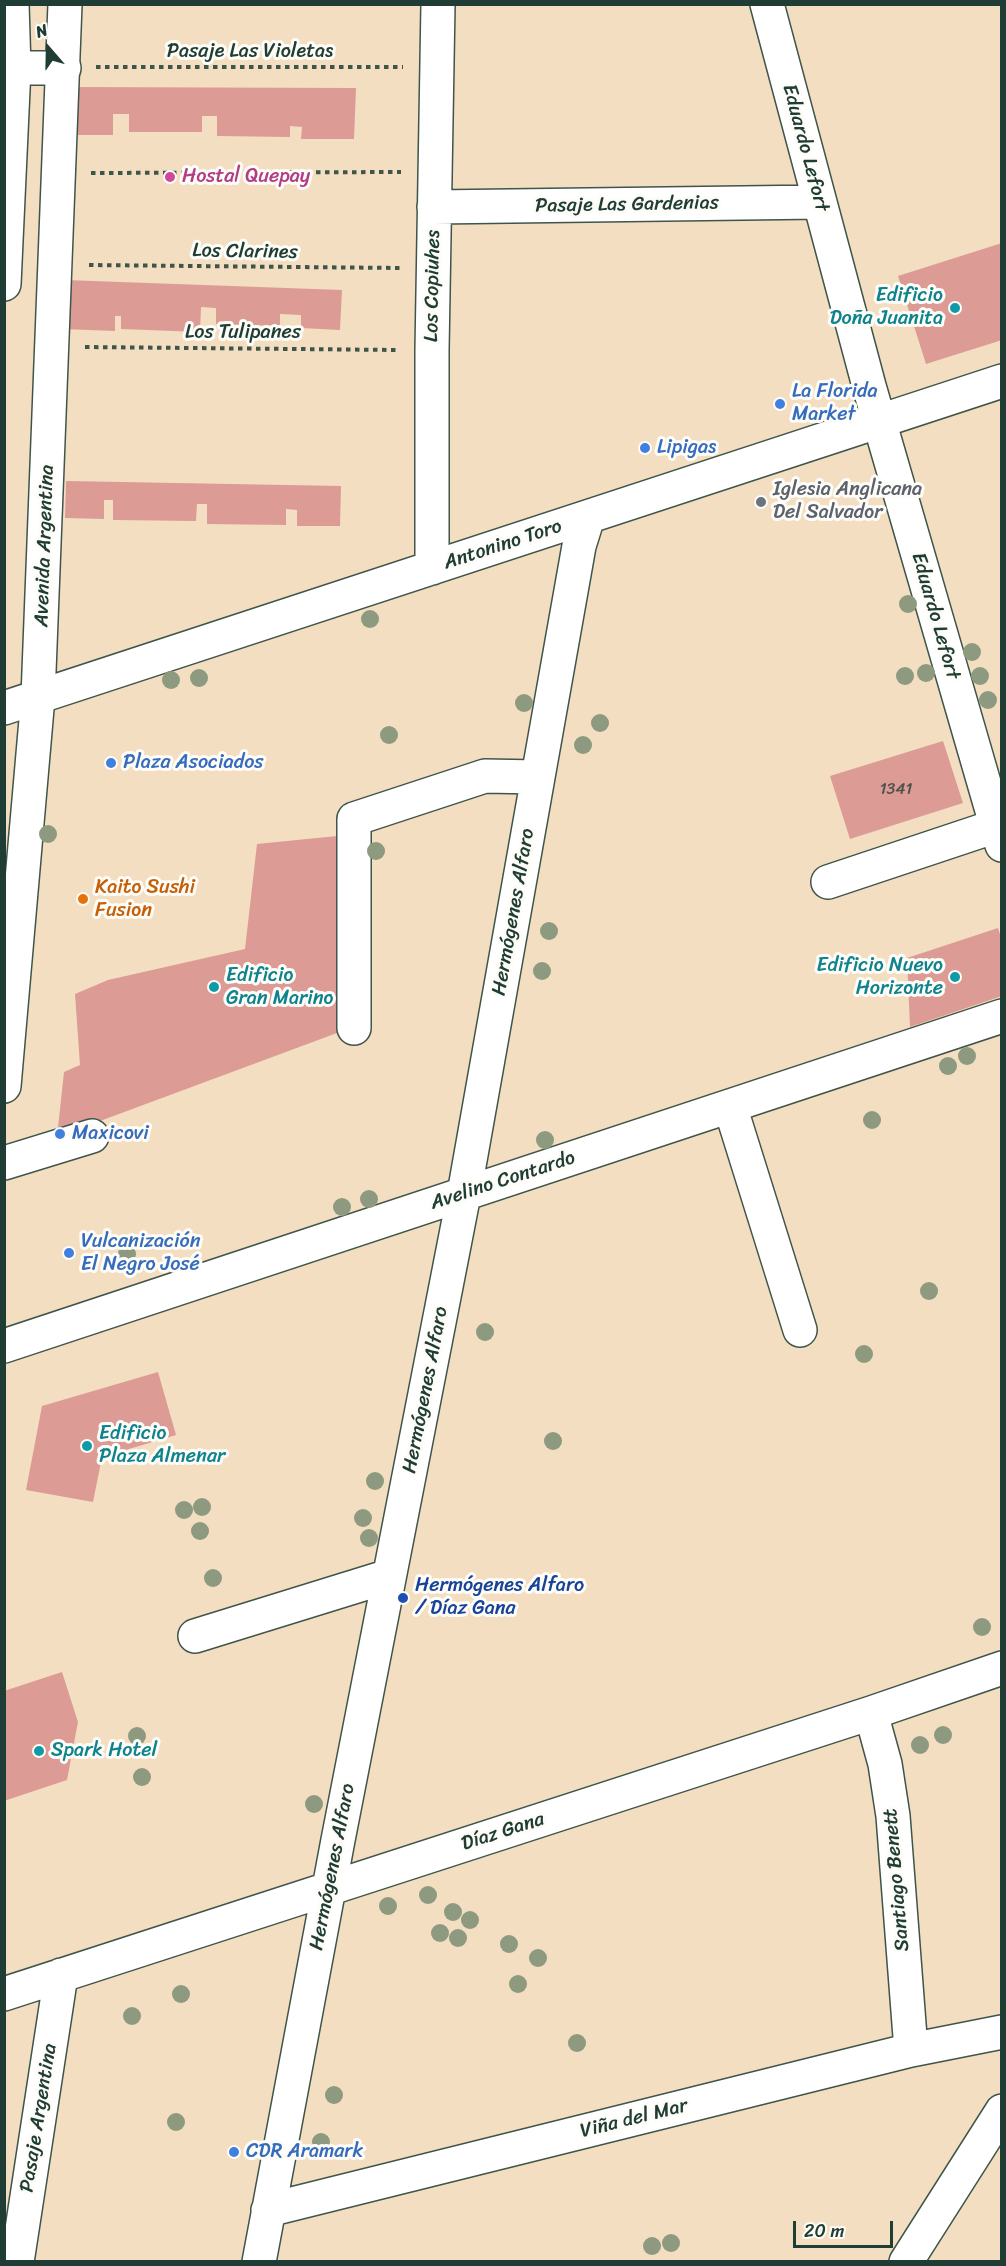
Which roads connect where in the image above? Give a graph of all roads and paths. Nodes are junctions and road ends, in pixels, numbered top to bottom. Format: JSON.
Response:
{"nodes":[{"id":1,"x":12,"y":4,"type":"edge"},
{"id":2,"x":65,"y":4,"type":"edge"},
{"id":3,"x":438,"y":4,"type":"edge"},
{"id":4,"x":767,"y":4,"type":"edge"},
{"id":5,"x":437,"y":67,"type":"junction"},
{"id":6,"x":64,"y":68,"type":"junction"},
{"id":7,"x":9,"y":69,"type":"edge"},
{"id":8,"x":435,"y":171,"type":"junction"},
{"id":9,"x":60,"y":173,"type":"junction"},
{"id":10,"x":820,"y":202,"type":"junction"},
{"id":11,"x":434,"y":207,"type":"junction"},
{"id":12,"x":56,"y":264,"type":"junction"},
{"id":13,"x":433,"y":268,"type":"junction"},
{"id":14,"x":4,"y":284,"type":"edge"},
{"id":15,"x":53,"y":347,"type":"junction"},
{"id":16,"x":432,"y":350,"type":"junction"},
{"id":17,"x":1002,"y":381,"type":"edge"},
{"id":18,"x":879,"y":421,"type":"junction"},
{"id":19,"x":588,"y":517,"type":"junction"},
{"id":20,"x":432,"y":568,"type":"junction"},
{"id":21,"x":38,"y":697,"type":"junction"},
{"id":22,"x":4,"y":708,"type":"edge"},
{"id":23,"x":538,"y":777,"type":"junction"},
{"id":24,"x":999,"y":836,"type":"edge"},
{"id":25,"x":828,"y":882,"type":"dead end"},
{"id":26,"x":1002,"y":1016,"type":"edge"},
{"id":27,"x":354,"y":1028,"type":"dead end"},
{"id":28,"x":4,"y":1086,"type":"edge"},
{"id":29,"x":730,"y":1106,"type":"junction"},
{"id":30,"x":93,"y":1136,"type":"dead end"},
{"id":31,"x":4,"y":1163,"type":"edge"},
{"id":32,"x":464,"y":1194,"type":"junction"},
{"id":33,"x":800,"y":1330,"type":"dead end"},
{"id":34,"x":4,"y":1346,"type":"edge"},
{"id":35,"x":389,"y":1576,"type":"junction"},
{"id":36,"x":195,"y":1636,"type":"dead end"},
{"id":37,"x":1002,"y":1668,"type":"edge"},
{"id":38,"x":871,"y":1713,"type":"junction"},
{"id":39,"x":329,"y":1889,"type":"junction"},
{"id":40,"x":61,"y":1975,"type":"junction"},
{"id":41,"x":4,"y":1994,"type":"edge"},
{"id":42,"x":1002,"y":2032,"type":"edge"},
{"id":43,"x":911,"y":2050,"type":"junction"},
{"id":44,"x":1002,"y":2111,"type":"edge"},
{"id":45,"x":268,"y":2210,"type":"junction"},
{"id":46,"x":18,"y":2262,"type":"edge"},
{"id":47,"x":259,"y":2262,"type":"edge"},
{"id":48,"x":906,"y":2262,"type":"edge"}],
"edges":[{"from":1,"to":7,"type":"street"},
{"from":2,"to":6,"type":"street","name":"Avenida Argentina"},
{"from":3,"to":5,"type":"street","name":"Los Copiuhes"},
{"from":4,"to":10,"type":"street","name":"Eduardo Lefort"},
{"from":5,"to":6,"type":"path","name":"Pasaje Las Violetas"},
{"from":5,"to":8,"type":"street","name":"Los Copiuhes"},
{"from":6,"to":7,"type":"street"},
{"from":6,"to":9,"type":"street","name":"Avenida Argentina"},
{"from":7,"to":14,"type":"street"},
{"from":8,"to":9,"type":"path"},
{"from":8,"to":11,"type":"street","name":"Los Copiuhes"},
{"from":9,"to":12,"type":"street","name":"Avenida Argentina"},
{"from":10,"to":11,"type":"street","name":"Pasaje Las Gardenias"},
{"from":10,"to":18,"type":"street","name":"Eduardo Lefort"},
{"from":11,"to":13,"type":"street","name":"Los Copiuhes"},
{"from":12,"to":13,"type":"path","name":"Los Clarines"},
{"from":12,"to":15,"type":"street","name":"Avenida Argentina"},
{"from":13,"to":16,"type":"street","name":"Los Copiuhes"},
{"from":15,"to":16,"type":"path","name":"Los Tulipanes"},
{"from":15,"to":21,"type":"street","name":"Avenida Argentina"},
{"from":16,"to":20,"type":"street","name":"Los Copiuhes"},
{"from":17,"to":18,"type":"street","name":"Antonino Toro"},
{"from":18,"to":19,"type":"street","name":"Antonino Toro"},
{"from":18,"to":24,"type":"street","name":"Eduardo Lefort"},
{"from":19,"to":20,"type":"street","name":"Antonino Toro"},
{"from":19,"to":23,"type":"street","name":"Hermógenes Alfaro"},
{"from":20,"to":21,"type":"street","name":"Antonino Toro"},
{"from":21,"to":22,"type":"street","name":"Antonino Toro"},
{"from":21,"to":28,"type":"street","name":"Avenida Argentina"},
{"from":23,"to":27,"type":"street"},
{"from":23,"to":32,"type":"street","name":"Hermógenes Alfaro"},
{"from":24,"to":25,"type":"street"},
{"from":26,"to":29,"type":"street","name":"Avelino Contardo"},
{"from":29,"to":32,"type":"street","name":"Avelino Contardo"},
{"from":29,"to":33,"type":"street"},
{"from":30,"to":31,"type":"street"},
{"from":32,"to":34,"type":"street","name":"Avelino Contardo"},
{"from":32,"to":35,"type":"street","name":"Hermógenes Alfaro"},
{"from":35,"to":36,"type":"street"},
{"from":35,"to":39,"type":"street","name":"Hermógenes Alfaro"},
{"from":37,"to":38,"type":"street","name":"Díaz Gana"},
{"from":38,"to":39,"type":"street","name":"Díaz Gana"},
{"from":38,"to":43,"type":"street","name":"Santiago Benett"},
{"from":39,"to":40,"type":"street","name":"Díaz Gana"},
{"from":39,"to":45,"type":"street","name":"Hermógenes Alfaro"},
{"from":40,"to":41,"type":"street","name":"Díaz Gana"},
{"from":40,"to":46,"type":"street","name":"Pasaje Argentina"},
{"from":42,"to":43,"type":"street","name":"Viña del Mar"},
{"from":43,"to":45,"type":"street","name":"Viña del Mar"},
{"from":44,"to":48,"type":"street"},
{"from":45,"to":47,"type":"street","name":"Hermógenes Alfaro"}]}
